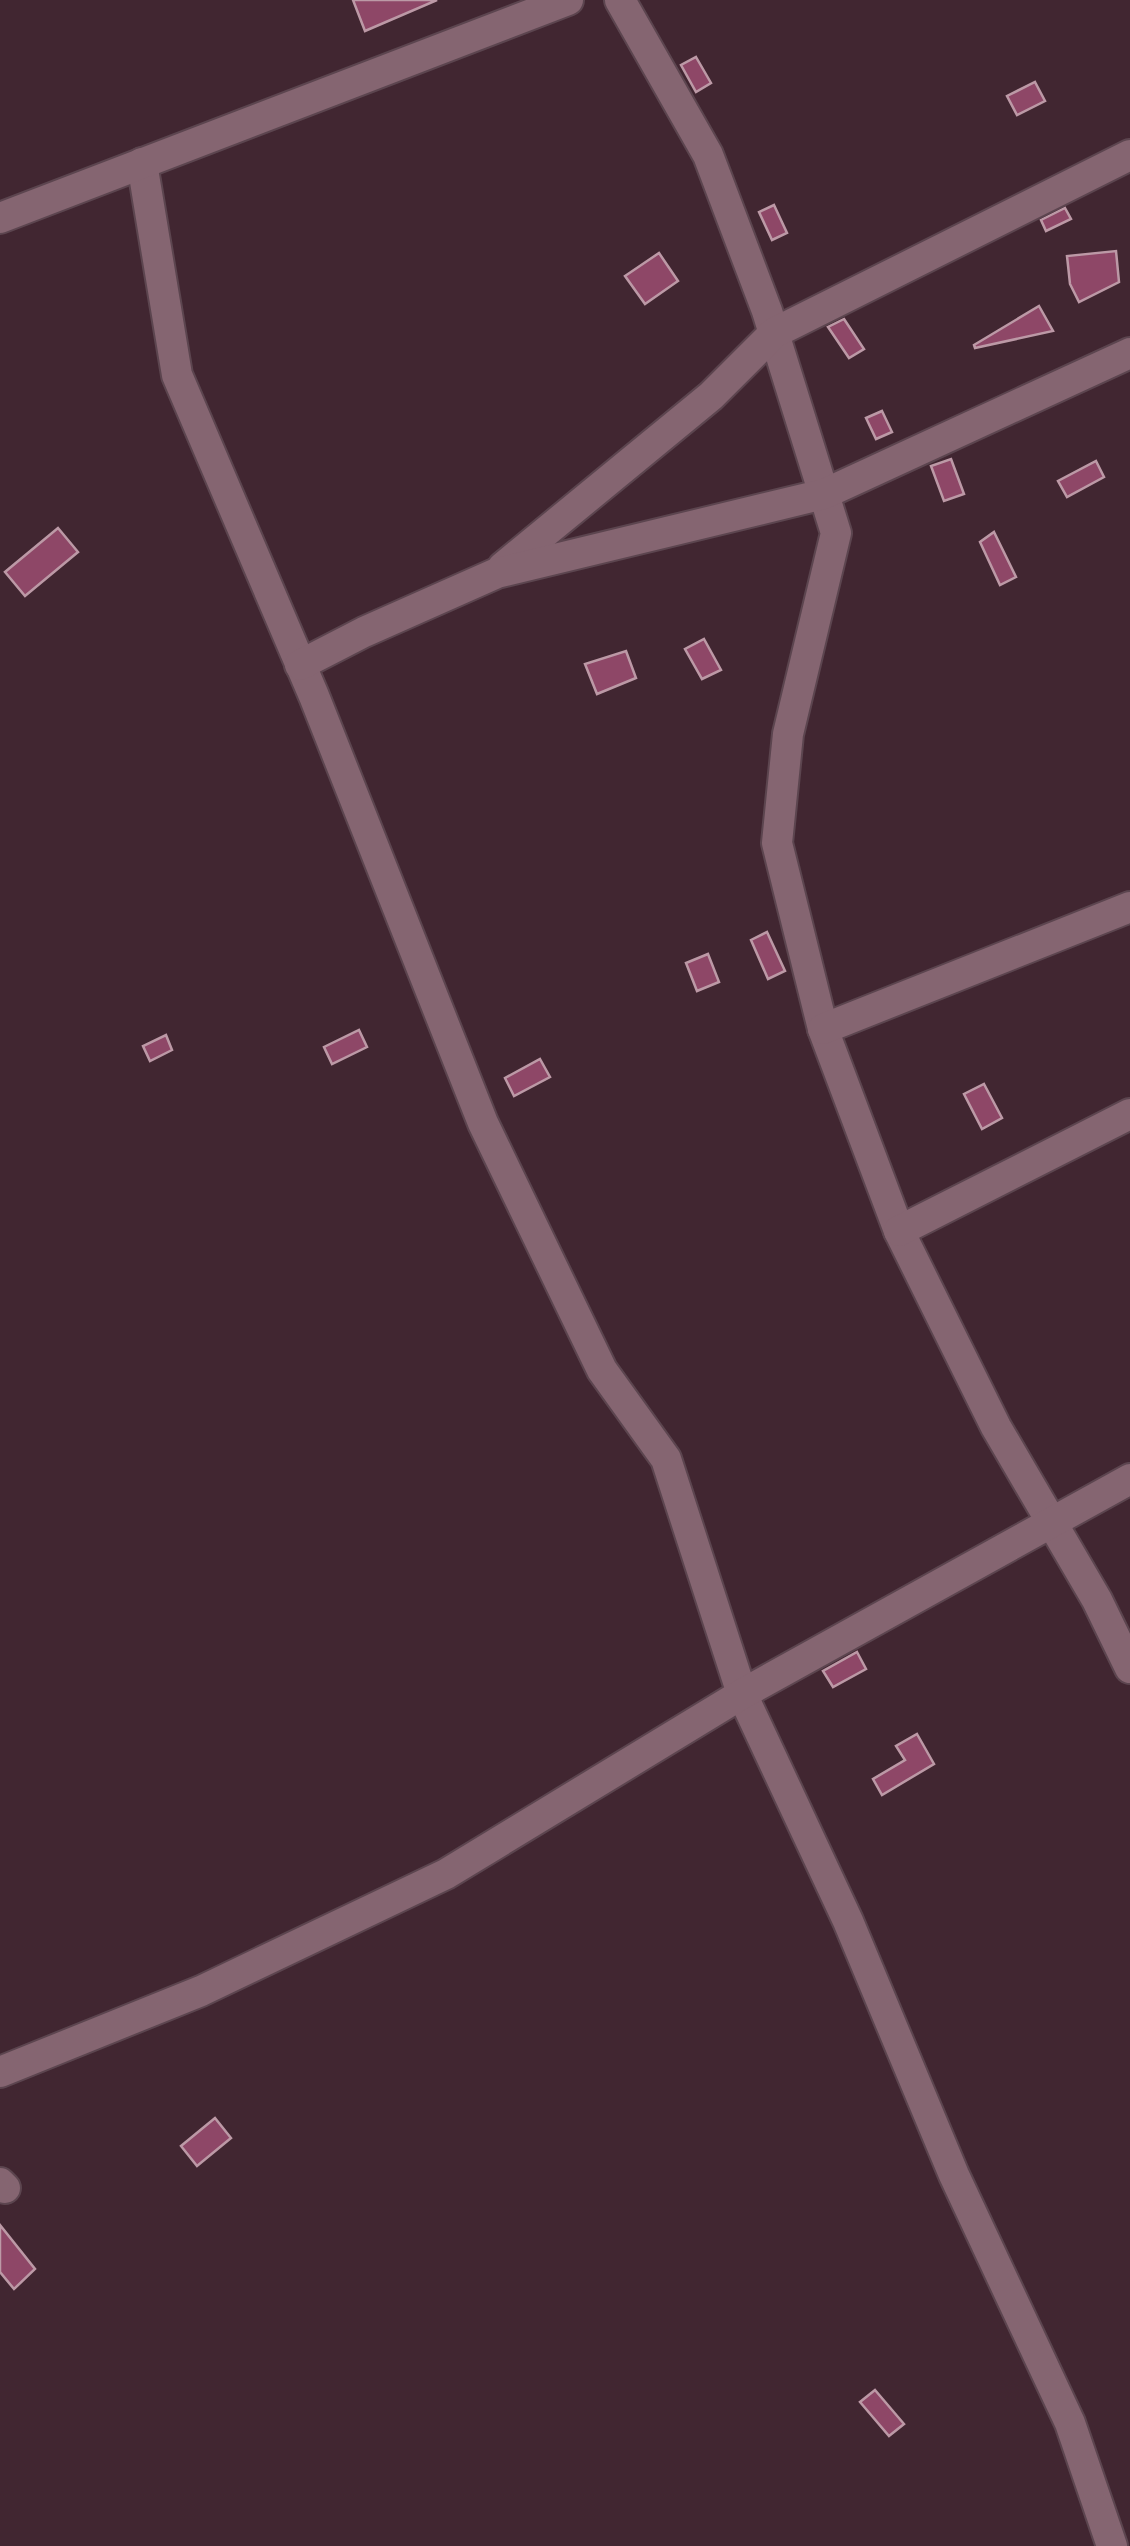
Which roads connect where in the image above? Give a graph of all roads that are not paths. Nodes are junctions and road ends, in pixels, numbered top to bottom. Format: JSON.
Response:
{"nodes":[{"id":1,"x":568,"y":0,"type":"edge"},
{"id":2,"x":620,"y":0,"type":"edge"},
{"id":3,"x":1130,"y":155,"type":"edge"},
{"id":4,"x":142,"y":164,"type":"junction"},
{"id":5,"x":0,"y":218,"type":"edge"},
{"id":6,"x":774,"y":333,"type":"junction"},
{"id":7,"x":1130,"y":353,"type":"edge"},
{"id":8,"x":824,"y":494,"type":"junction"},
{"id":9,"x":497,"y":572,"type":"junction"},
{"id":10,"x":300,"y":665,"type":"junction"},
{"id":11,"x":1130,"y":907,"type":"edge"},
{"id":12,"x":823,"y":1028,"type":"junction"},
{"id":13,"x":1130,"y":1114,"type":"edge"},
{"id":14,"x":899,"y":1231,"type":"junction"},
{"id":15,"x":1130,"y":1479,"type":"edge"},
{"id":16,"x":1052,"y":1523,"type":"junction"},
{"id":17,"x":1130,"y":1668,"type":"edge"},
{"id":18,"x":742,"y":1694,"type":"junction"},
{"id":19,"x":0,"y":2072,"type":"edge"},
{"id":20,"x":1112,"y":2546,"type":"edge"}],
"edges":[{"from":1,"to":4,"type":"street"},
{"from":2,"to":6,"type":"street"},
{"from":3,"to":6,"type":"street"},
{"from":4,"to":5,"type":"street"},
{"from":4,"to":10,"type":"street"},
{"from":6,"to":8,"type":"street"},
{"from":6,"to":9,"type":"street"},
{"from":7,"to":8,"type":"street"},
{"from":8,"to":9,"type":"street"},
{"from":8,"to":12,"type":"street"},
{"from":9,"to":10,"type":"street"},
{"from":10,"to":18,"type":"street"},
{"from":11,"to":12,"type":"street"},
{"from":12,"to":14,"type":"street"},
{"from":13,"to":14,"type":"street"},
{"from":14,"to":16,"type":"street"},
{"from":15,"to":16,"type":"street"},
{"from":16,"to":17,"type":"street"},
{"from":16,"to":18,"type":"street"},
{"from":18,"to":19,"type":"street"},
{"from":18,"to":20,"type":"street"}]}
